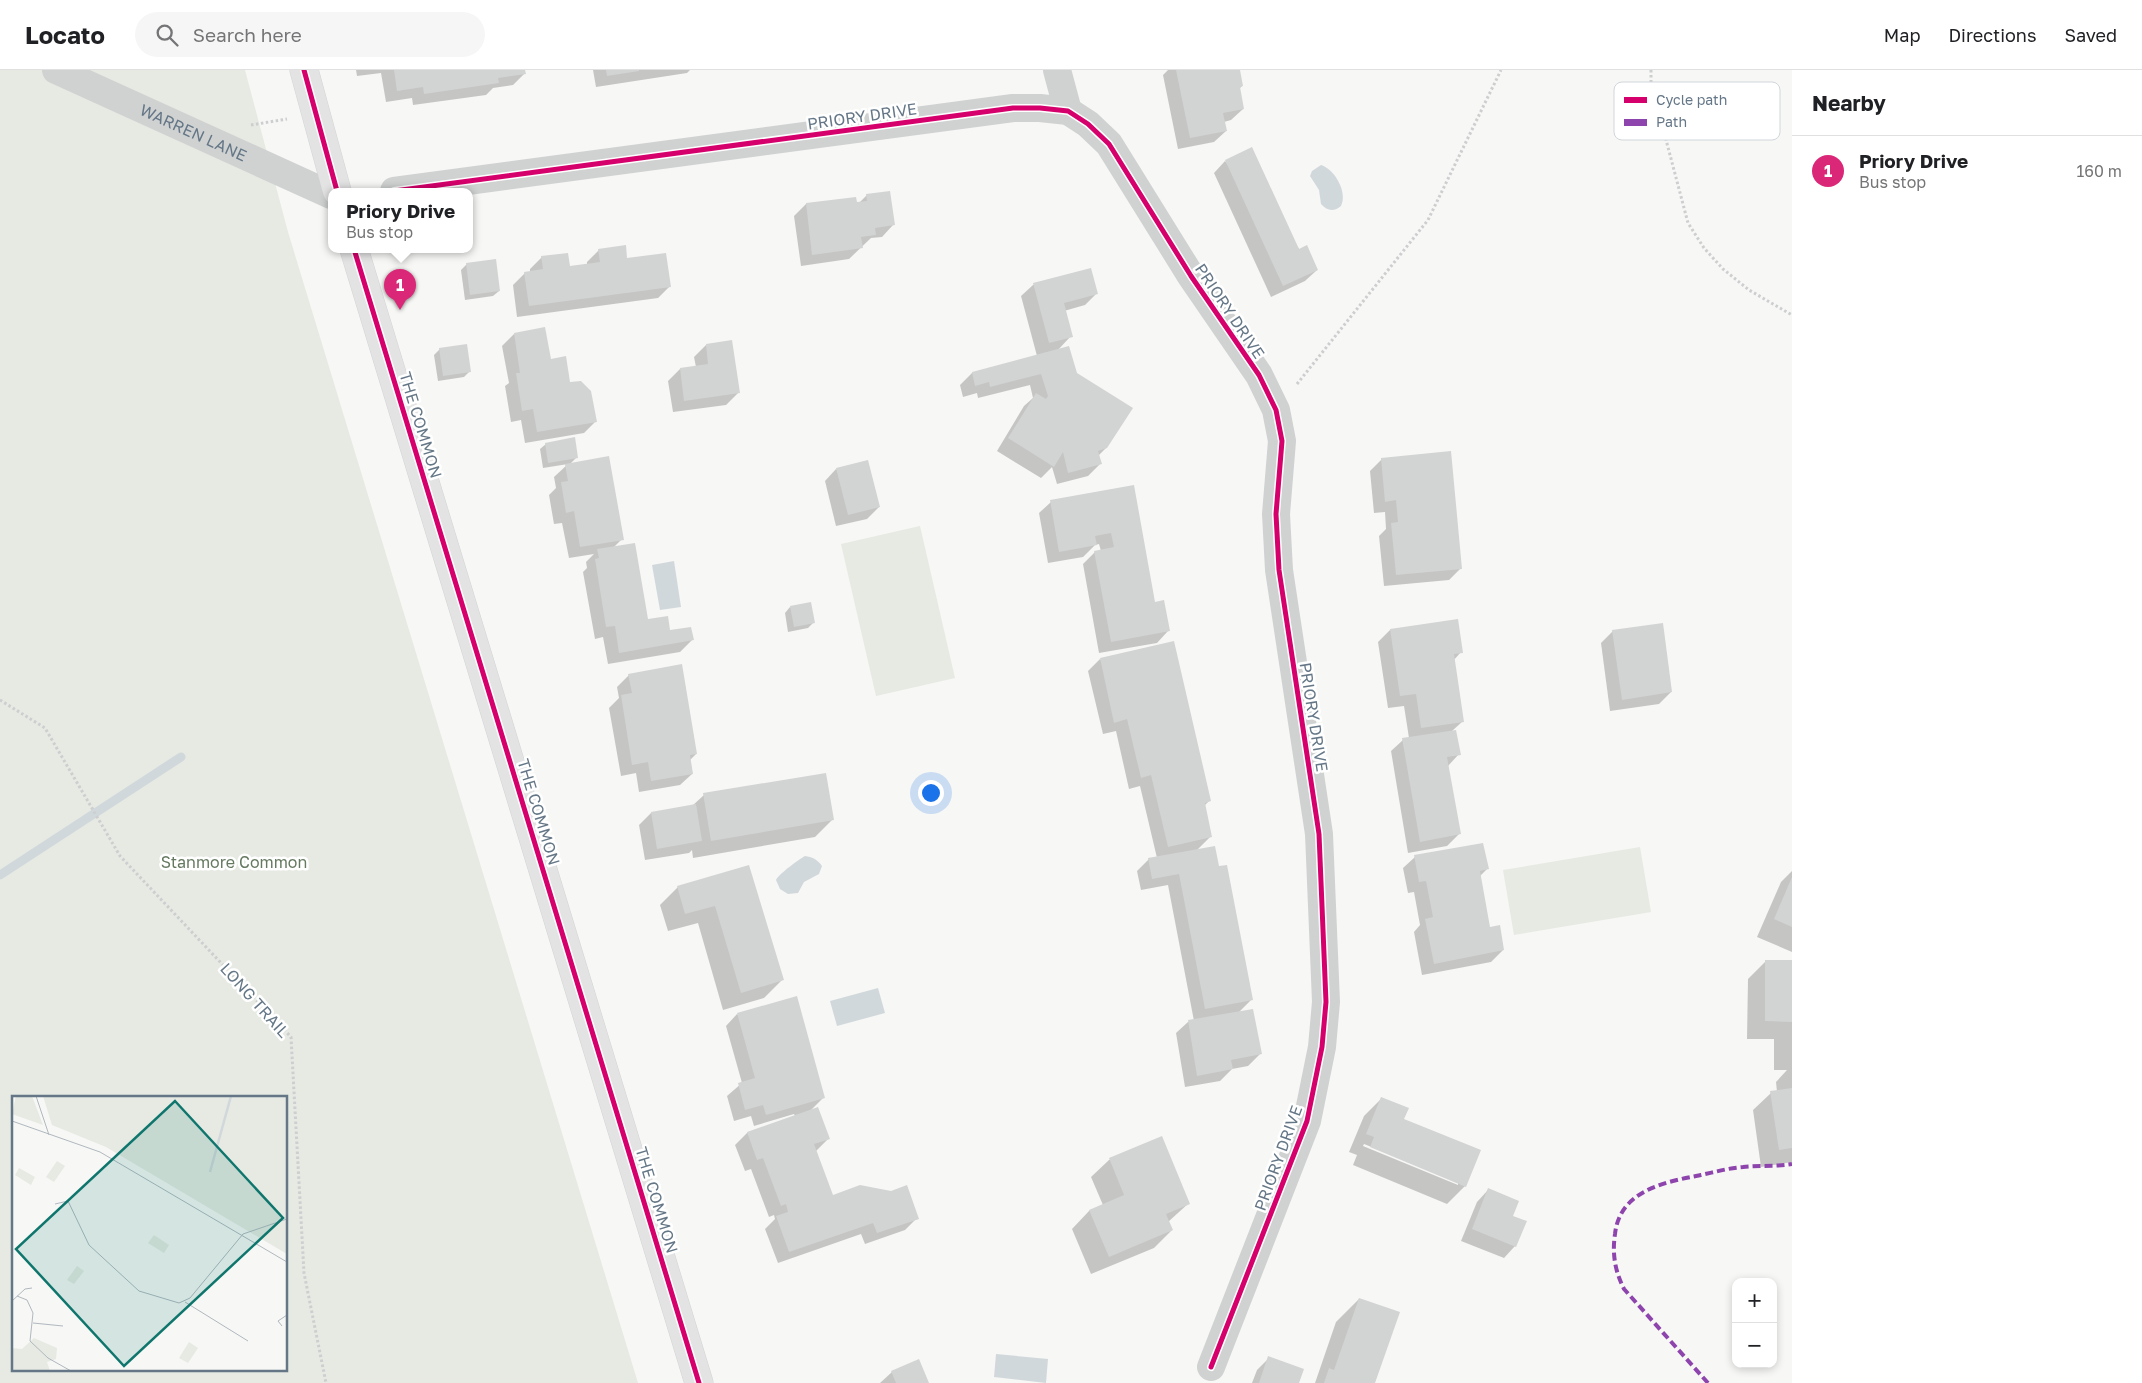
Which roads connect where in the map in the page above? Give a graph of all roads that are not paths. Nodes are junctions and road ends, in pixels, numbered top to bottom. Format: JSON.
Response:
{"nodes":[{"id":1,"x":56,"y":70,"type":"edge"},
{"id":2,"x":304,"y":70,"type":"edge"},
{"id":3,"x":1057,"y":70,"type":"edge"},
{"id":4,"x":1068,"y":111,"type":"junction"},
{"id":5,"x":336,"y":188,"type":"edge"},
{"id":6,"x":416,"y":188,"type":"edge"},
{"id":7,"x":328,"y":194,"type":"edge"},
{"id":8,"x":355,"y":253,"type":"edge"},
{"id":9,"x":1211,"y":1367,"type":"dead end"},
{"id":10,"x":699,"y":1383,"type":"edge"}],
"edges":[{"from":1,"to":7,"type":"street","name":"WARREN LANE"},
{"from":2,"to":5,"type":"main road"},
{"from":3,"to":4,"type":"street"},
{"from":4,"to":6,"type":"street","name":"PRIORY DRIVE"},
{"from":4,"to":9,"type":"street","name":"PRIORY DRIVE"},
{"from":8,"to":10,"type":"main road","name":"THE COMMON"}]}
